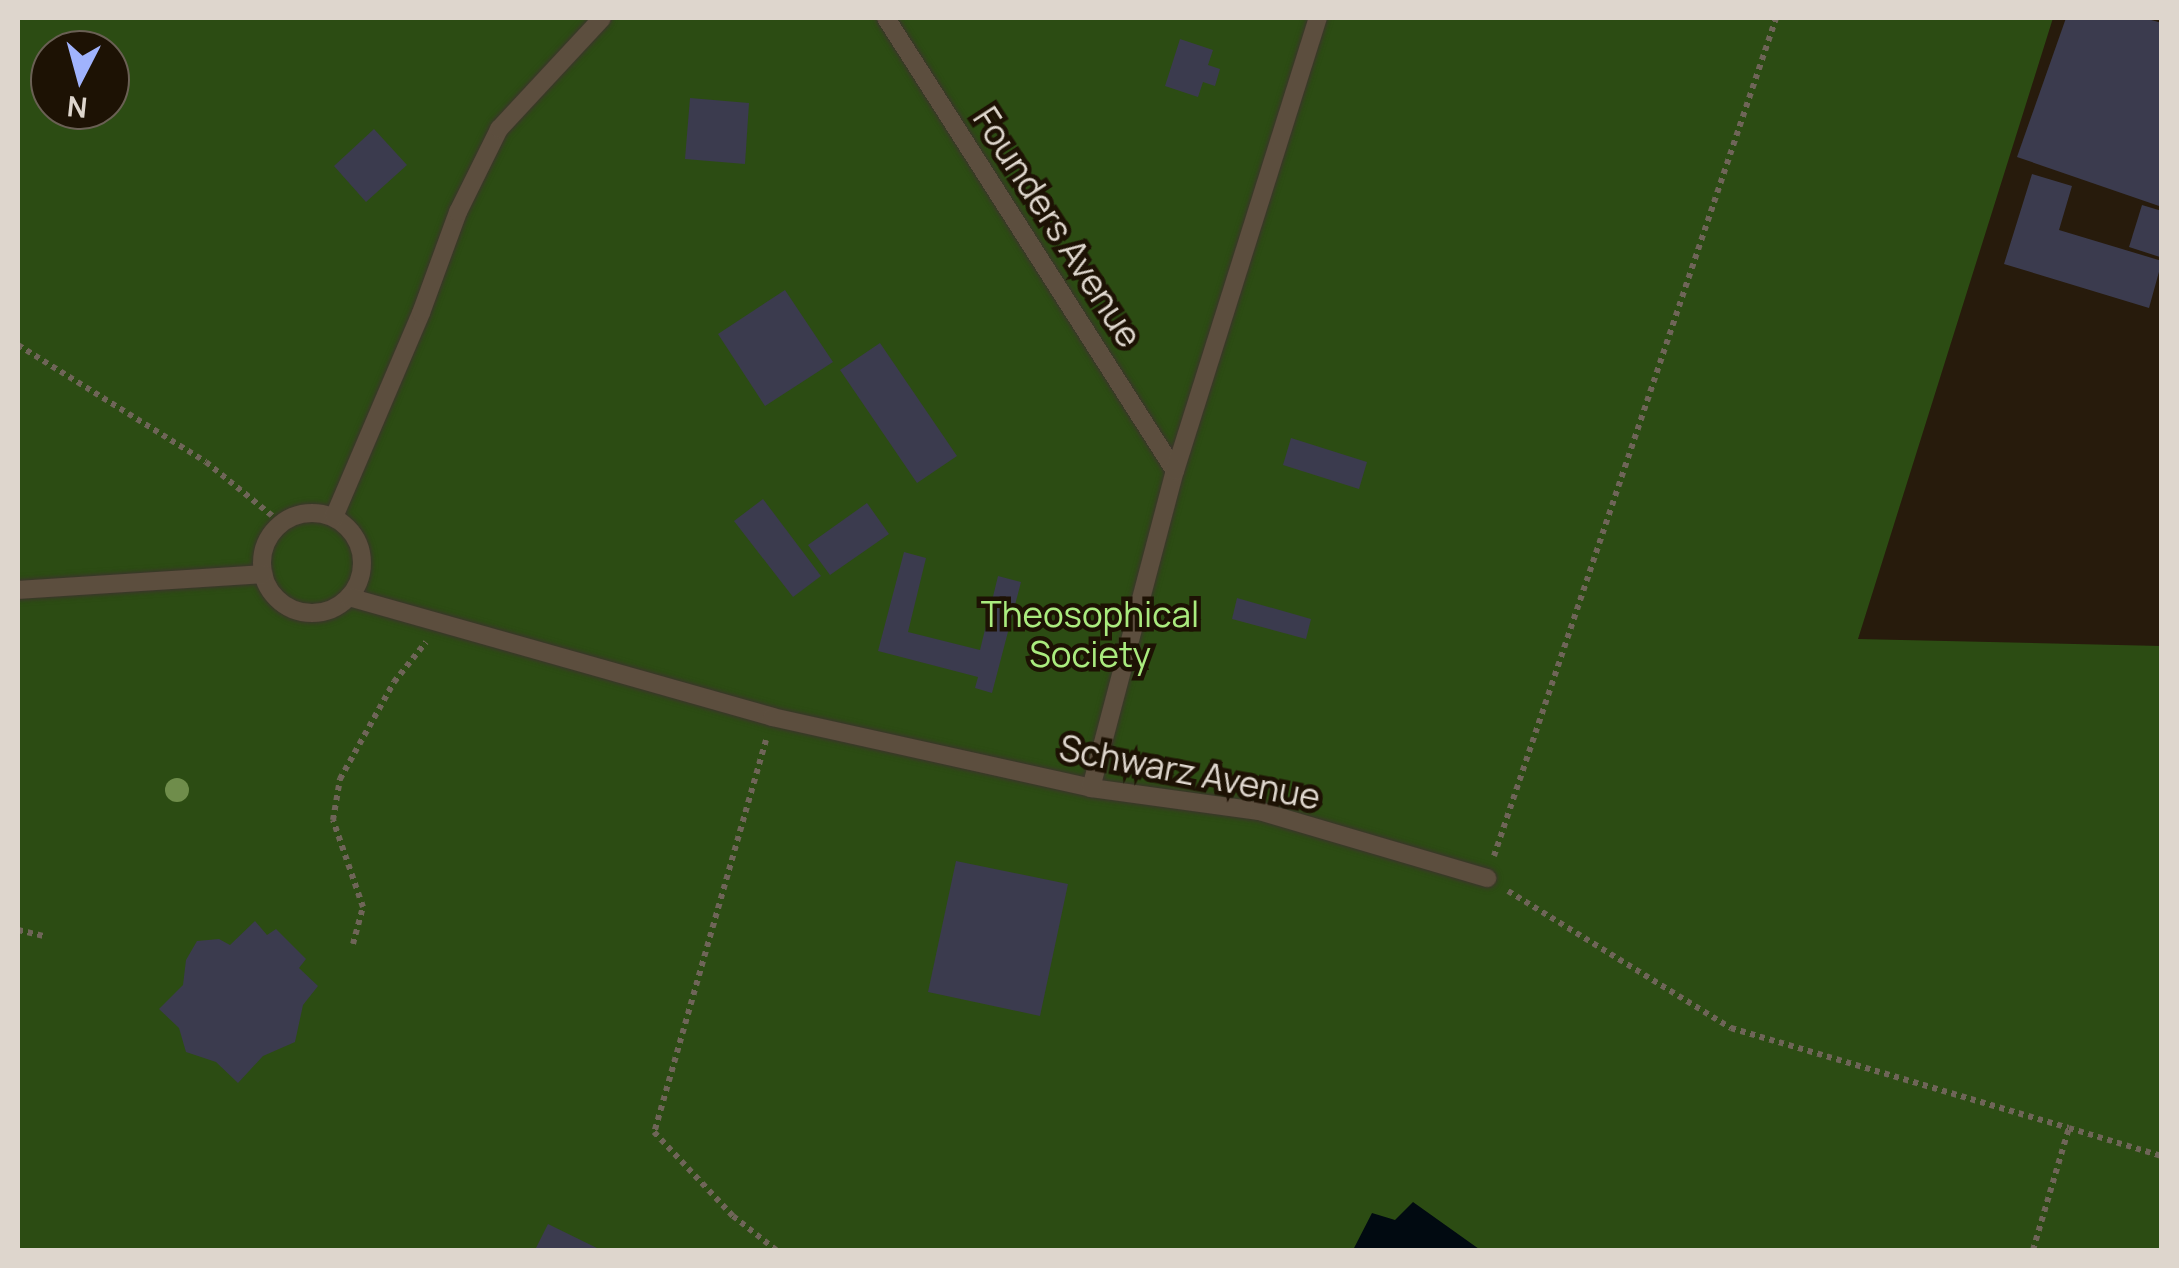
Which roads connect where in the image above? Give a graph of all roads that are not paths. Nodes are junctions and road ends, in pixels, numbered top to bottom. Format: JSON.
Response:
{"nodes":[{"id":1,"x":602,"y":18,"type":"edge"},
{"id":2,"x":886,"y":18,"type":"edge"},
{"id":3,"x":1318,"y":18,"type":"edge"},
{"id":4,"x":1175,"y":471,"type":"junction"},
{"id":5,"x":334,"y":517,"type":"junction"},
{"id":6,"x":263,"y":574,"type":"junction"},
{"id":7,"x":18,"y":590,"type":"edge"},
{"id":8,"x":350,"y":597,"type":"junction"},
{"id":9,"x":1092,"y":788,"type":"junction"},
{"id":10,"x":1487,"y":878,"type":"road end"}],
"edges":[{"from":1,"to":5,"type":"lane"},
{"from":2,"to":4,"type":"lane","name":"Founders Avenue"},
{"from":3,"to":4,"type":"lane"},
{"from":4,"to":9,"type":"lane"},
{"from":5,"to":6,"type":"lane"},
{"from":5,"to":8,"type":"lane"},
{"from":6,"to":7,"type":"lane"},
{"from":6,"to":8,"type":"lane"},
{"from":8,"to":9,"type":"lane","name":"Schwarz Avenue"},
{"from":9,"to":10,"type":"lane","name":"Schwarz Avenue"}]}
